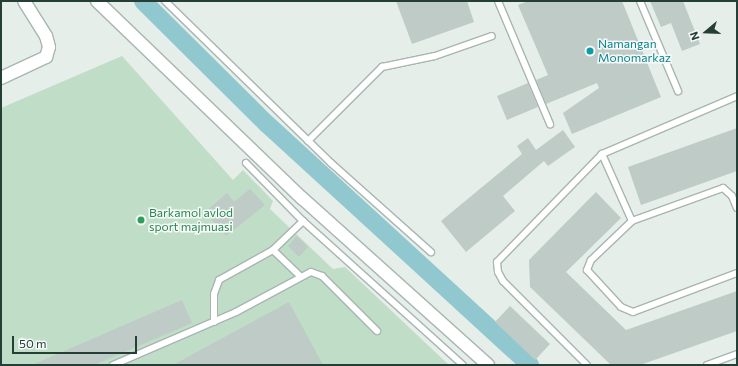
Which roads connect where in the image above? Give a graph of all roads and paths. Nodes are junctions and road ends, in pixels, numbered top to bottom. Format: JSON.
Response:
{"nodes":[{"id":1,"x":24,"y":1,"type":"edge"},
{"id":2,"x":97,"y":1,"type":"edge"},
{"id":3,"x":165,"y":1,"type":"edge"},
{"id":4,"x":498,"y":1,"type":"edge"},
{"id":5,"x":640,"y":1,"type":"edge"},
{"id":6,"x":492,"y":36,"type":"dead end"},
{"id":7,"x":1,"y":78,"type":"edge"},
{"id":8,"x":678,"y":91,"type":"dead end"},
{"id":9,"x":737,"y":96,"type":"edge"},
{"id":10,"x":550,"y":124,"type":"dead end"},
{"id":11,"x":308,"y":141,"type":"junction"},
{"id":12,"x":602,"y":154,"type":"junction"},
{"id":13,"x":246,"y":163,"type":"dead end"},
{"id":14,"x":737,"y":208,"type":"edge"},
{"id":15,"x":303,"y":221,"type":"junction"},
{"id":16,"x":632,"y":221,"type":"junction"},
{"id":17,"x":273,"y":250,"type":"junction"},
{"id":18,"x":431,"y":252,"type":"dead end"},
{"id":19,"x":737,"y":273,"type":"edge"},
{"id":20,"x":300,"y":276,"type":"junction"},
{"id":21,"x":214,"y":322,"type":"junction"},
{"id":22,"x":377,"y":330,"type":"dead end"},
{"id":23,"x":737,"y":354,"type":"edge"},
{"id":24,"x":113,"y":365,"type":"edge"},
{"id":25,"x":463,"y":365,"type":"edge"},
{"id":26,"x":488,"y":365,"type":"edge"},
{"id":27,"x":587,"y":365,"type":"edge"},
{"id":28,"x":707,"y":365,"type":"edge"}],
"edges":[{"from":1,"to":7,"type":"street"},
{"from":2,"to":26,"type":"street"},
{"from":3,"to":11,"type":"lane"},
{"from":4,"to":10,"type":"lane"},
{"from":5,"to":8,"type":"lane"},
{"from":6,"to":11,"type":"lane"},
{"from":9,"to":12,"type":"lane"},
{"from":11,"to":18,"type":"lane"},
{"from":12,"to":16,"type":"lane"},
{"from":12,"to":27,"type":"lane"},
{"from":13,"to":15,"type":"lane"},
{"from":14,"to":16,"type":"lane"},
{"from":15,"to":17,"type":"lane"},
{"from":15,"to":25,"type":"lane"},
{"from":16,"to":19,"type":"lane"},
{"from":17,"to":20,"type":"lane"},
{"from":17,"to":21,"type":"lane"},
{"from":20,"to":21,"type":"lane"},
{"from":20,"to":22,"type":"lane"},
{"from":21,"to":24,"type":"lane"},
{"from":23,"to":28,"type":"lane"}]}
